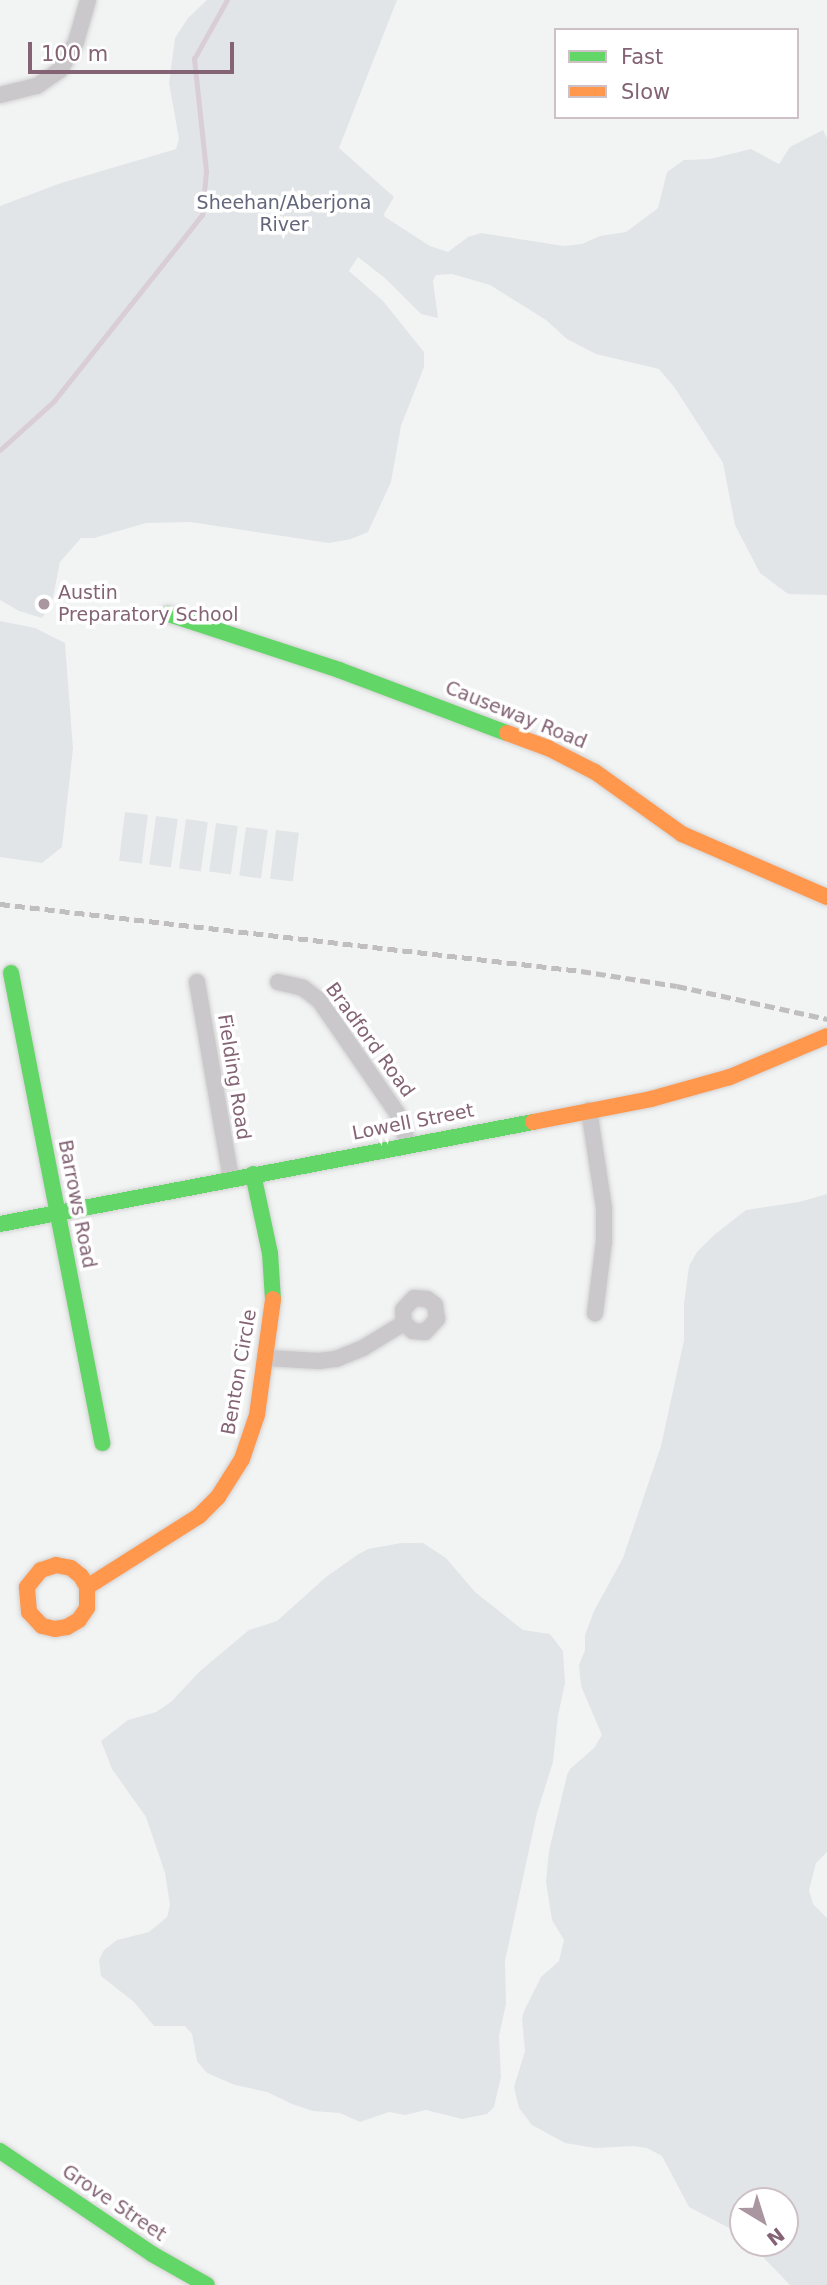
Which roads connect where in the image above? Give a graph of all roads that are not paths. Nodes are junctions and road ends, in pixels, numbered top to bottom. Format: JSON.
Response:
{"nodes":[{"id":1,"x":88,"y":0,"type":"edge"},
{"id":2,"x":0,"y":95,"type":"edge"},
{"id":3,"x":168,"y":614,"type":"dead end"},
{"id":4,"x":827,"y":897,"type":"edge"},
{"id":5,"x":11,"y":973,"type":"dead end"},
{"id":6,"x":197,"y":982,"type":"dead end"},
{"id":7,"x":278,"y":982,"type":"dead end"},
{"id":8,"x":827,"y":1036,"type":"edge"},
{"id":9,"x":589,"y":1110,"type":"junction"},
{"id":10,"x":408,"y":1144,"type":"junction"},
{"id":11,"x":253,"y":1174,"type":"junction"},
{"id":12,"x":230,"y":1178,"type":"junction"},
{"id":13,"x":58,"y":1212,"type":"junction"},
{"id":14,"x":0,"y":1224,"type":"edge"},
{"id":15,"x":595,"y":1313,"type":"dead end"},
{"id":16,"x":404,"y":1323,"type":"dead end"},
{"id":17,"x":267,"y":1359,"type":"junction"},
{"id":18,"x":102,"y":1443,"type":"dead end"},
{"id":19,"x":87,"y":1587,"type":"junction"},
{"id":20,"x":0,"y":2151,"type":"edge"},
{"id":21,"x":207,"y":2285,"type":"edge"}],
"edges":[{"from":1,"to":2,"type":"street"},
{"from":3,"to":4,"type":"street","name":"Causeway Road"},
{"from":5,"to":13,"type":"street","name":"Barrows Road"},
{"from":6,"to":12,"type":"street","name":"Fielding Road"},
{"from":7,"to":10,"type":"street","name":"Bradford Road"},
{"from":8,"to":9,"type":"street","name":"Lowell Street"},
{"from":9,"to":10,"type":"street","name":"Lowell Street"},
{"from":9,"to":15,"type":"street"},
{"from":10,"to":11,"type":"street","name":"Lowell Street"},
{"from":11,"to":12,"type":"street","name":"Lowell Street"},
{"from":11,"to":17,"type":"street","name":"Benton Circle"},
{"from":12,"to":13,"type":"street","name":"Lowell Street"},
{"from":13,"to":14,"type":"street","name":"Lowell Street"},
{"from":13,"to":18,"type":"street","name":"Barrows Road"},
{"from":16,"to":17,"type":"street"},
{"from":17,"to":19,"type":"street","name":"Benton Circle"},
{"from":19,"to":19,"type":"street"},
{"from":20,"to":21,"type":"street","name":"Grove Street"}]}
